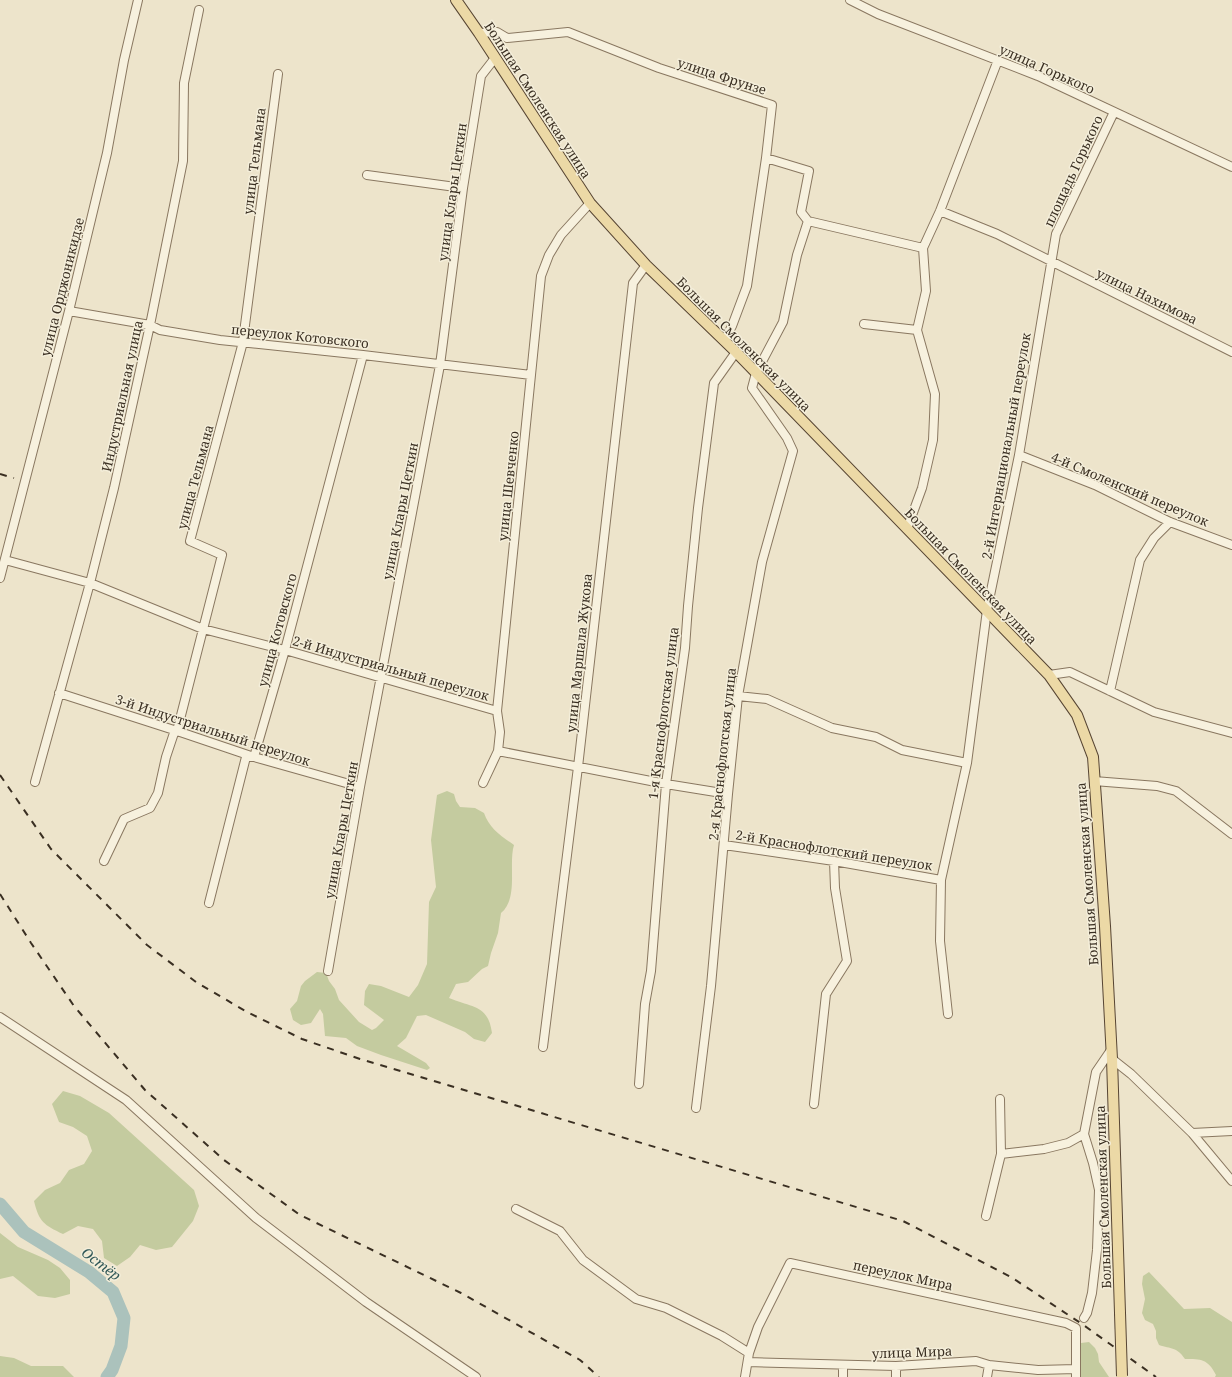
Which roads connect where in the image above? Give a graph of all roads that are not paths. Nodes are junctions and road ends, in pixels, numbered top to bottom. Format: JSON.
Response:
{"nodes":[{"id":1,"x":138,"y":0,"type":"edge"},
{"id":2,"x":456,"y":0,"type":"edge"},
{"id":3,"x":850,"y":0,"type":"edge"},
{"id":4,"x":199,"y":10,"type":"dead end"},
{"id":5,"x":479,"y":33,"type":"junction"},
{"id":6,"x":495,"y":58,"type":"junction"},
{"id":7,"x":998,"y":60,"type":"junction"},
{"id":8,"x":278,"y":74,"type":"dead end"},
{"id":9,"x":1114,"y":112,"type":"junction"},
{"id":10,"x":766,"y":158,"type":"junction"},
{"id":11,"x":1232,"y":167,"type":"edge"},
{"id":12,"x":367,"y":175,"type":"dead end"},
{"id":13,"x":462,"y":188,"type":"junction"},
{"id":14,"x":590,"y":204,"type":"junction"},
{"id":15,"x":940,"y":211,"type":"junction"},
{"id":16,"x":808,"y":221,"type":"junction"},
{"id":17,"x":923,"y":248,"type":"junction"},
{"id":18,"x":1051,"y":262,"type":"junction"},
{"id":19,"x":646,"y":265,"type":"junction"},
{"id":20,"x":69,"y":311,"type":"junction"},
{"id":21,"x":864,"y":324,"type":"dead end"},
{"id":22,"x":150,"y":325,"type":"junction"},
{"id":23,"x":917,"y":330,"type":"junction"},
{"id":24,"x":724,"y":341,"type":"junction"},
{"id":25,"x":243,"y":342,"type":"junction"},
{"id":26,"x":736,"y":352,"type":"junction"},
{"id":27,"x":1232,"y":352,"type":"edge"},
{"id":28,"x":363,"y":355,"type":"junction"},
{"id":29,"x":440,"y":364,"type":"junction"},
{"id":30,"x":756,"y":373,"type":"junction"},
{"id":31,"x":531,"y":375,"type":"junction"},
{"id":32,"x":1019,"y":455,"type":"junction"},
{"id":33,"x":1170,"y":522,"type":"junction"},
{"id":34,"x":907,"y":529,"type":"junction"},
{"id":35,"x":1232,"y":546,"type":"edge"},
{"id":36,"x":5,"y":560,"type":"junction"},
{"id":37,"x":0,"y":578,"type":"edge"},
{"id":38,"x":90,"y":583,"type":"junction"},
{"id":39,"x":987,"y":610,"type":"junction"},
{"id":40,"x":204,"y":629,"type":"junction"},
{"id":41,"x":285,"y":650,"type":"junction"},
{"id":42,"x":1049,"y":675,"type":"junction"},
{"id":43,"x":380,"y":678,"type":"junction"},
{"id":44,"x":1110,"y":691,"type":"junction"},
{"id":45,"x":59,"y":693,"type":"junction"},
{"id":46,"x":738,"y":696,"type":"junction"},
{"id":47,"x":497,"y":711,"type":"junction"},
{"id":48,"x":177,"y":731,"type":"junction"},
{"id":49,"x":1232,"y":733,"type":"edge"},
{"id":50,"x":498,"y":751,"type":"junction"},
{"id":51,"x":254,"y":757,"type":"junction"},
{"id":52,"x":967,"y":763,"type":"junction"},
{"id":53,"x":578,"y":767,"type":"junction"},
{"id":54,"x":1094,"y":781,"type":"junction"},
{"id":55,"x":35,"y":782,"type":"dead end"},
{"id":56,"x":483,"y":783,"type":"dead end"},
{"id":57,"x":666,"y":784,"type":"junction"},
{"id":58,"x":360,"y":787,"type":"junction"},
{"id":59,"x":728,"y":794,"type":"junction"},
{"id":60,"x":1232,"y":834,"type":"edge"},
{"id":61,"x":724,"y":845,"type":"junction"},
{"id":62,"x":834,"y":861,"type":"junction"},
{"id":63,"x":104,"y":862,"type":"dead end"},
{"id":64,"x":941,"y":880,"type":"junction"},
{"id":65,"x":209,"y":904,"type":"dead end"},
{"id":66,"x":328,"y":971,"type":"dead end"},
{"id":67,"x":948,"y":1014,"type":"dead end"},
{"id":68,"x":0,"y":1017,"type":"edge"},
{"id":69,"x":543,"y":1046,"type":"dead end"},
{"id":70,"x":1111,"y":1055,"type":"junction"},
{"id":71,"x":638,"y":1084,"type":"dead end"},
{"id":72,"x":1000,"y":1099,"type":"dead end"},
{"id":73,"x":814,"y":1104,"type":"dead end"},
{"id":74,"x":696,"y":1108,"type":"dead end"},
{"id":75,"x":1232,"y":1131,"type":"edge"},
{"id":76,"x":1192,"y":1133,"type":"junction"},
{"id":77,"x":1084,"y":1134,"type":"junction"},
{"id":78,"x":1002,"y":1154,"type":"junction"},
{"id":79,"x":1232,"y":1181,"type":"edge"},
{"id":80,"x":516,"y":1208,"type":"dead end"},
{"id":81,"x":986,"y":1216,"type":"dead end"},
{"id":82,"x":1084,"y":1318,"type":"dead end"},
{"id":83,"x":749,"y":1353,"type":"junction"},
{"id":84,"x":748,"y":1362,"type":"junction"},
{"id":85,"x":843,"y":1365,"type":"junction"},
{"id":86,"x":989,"y":1365,"type":"junction"},
{"id":87,"x":896,"y":1366,"type":"junction"},
{"id":88,"x":1076,"y":1373,"type":"edge"},
{"id":89,"x":476,"y":1377,"type":"edge"},
{"id":90,"x":745,"y":1377,"type":"edge"},
{"id":91,"x":843,"y":1377,"type":"edge"},
{"id":92,"x":896,"y":1377,"type":"edge"},
{"id":93,"x":988,"y":1377,"type":"edge"},
{"id":94,"x":1122,"y":1377,"type":"edge"}],
"edges":[{"from":1,"to":20,"type":"street","name":"улица Орджоникидзе"},
{"from":2,"to":5,"type":"main road","name":"Большая Смоленская улица"},
{"from":3,"to":7,"type":"street","name":"улица Горького"},
{"from":4,"to":22,"type":"street","name":"Индустриальная улица"},
{"from":5,"to":6,"type":"main road","name":"Большая Смоленская улица"},
{"from":5,"to":10,"type":"street","name":"улица Фрунзе"},
{"from":6,"to":13,"type":"street","name":"улица Клары Цеткин"},
{"from":6,"to":14,"type":"main road","name":"Большая Смоленская улица"},
{"from":7,"to":9,"type":"street","name":"улица Горького"},
{"from":7,"to":15,"type":"street"},
{"from":8,"to":25,"type":"street","name":"улица Тельмана"},
{"from":9,"to":11,"type":"street","name":"улица Горького"},
{"from":9,"to":18,"type":"street","name":"площадь Горького"},
{"from":10,"to":16,"type":"street"},
{"from":10,"to":24,"type":"street","name":"улица Фрунзе"},
{"from":12,"to":13,"type":"street"},
{"from":13,"to":29,"type":"street","name":"улица Клары Цеткин"},
{"from":14,"to":19,"type":"main road","name":"Большая Смоленская улица"},
{"from":14,"to":31,"type":"street","name":"улица Шевченко"},
{"from":15,"to":17,"type":"street"},
{"from":15,"to":18,"type":"street"},
{"from":16,"to":17,"type":"street"},
{"from":16,"to":30,"type":"street"},
{"from":17,"to":23,"type":"street"},
{"from":18,"to":27,"type":"street","name":"улица Нахимова"},
{"from":18,"to":32,"type":"street","name":"2-й Интернациональный переулок"},
{"from":19,"to":24,"type":"main road","name":"Большая Смоленская улица"},
{"from":19,"to":53,"type":"street","name":"улица Маршала Жукова"},
{"from":20,"to":22,"type":"street","name":"переулок Котовского"},
{"from":20,"to":36,"type":"street","name":"улица Орджоникидзе"},
{"from":21,"to":23,"type":"street"},
{"from":22,"to":25,"type":"street","name":"переулок Котовского"},
{"from":22,"to":38,"type":"street","name":"Индустриальная улица"},
{"from":23,"to":34,"type":"street"},
{"from":24,"to":26,"type":"main road","name":"Большая Смоленская улица"},
{"from":25,"to":28,"type":"street","name":"переулок Котовского"},
{"from":25,"to":40,"type":"street","name":"улица Тельмана"},
{"from":26,"to":30,"type":"main road","name":"Большая Смоленская улица"},
{"from":26,"to":57,"type":"street","name":"1-я Краснофлотская улица"},
{"from":28,"to":29,"type":"street","name":"переулок Котовского"},
{"from":28,"to":41,"type":"street","name":"улица Котовского"},
{"from":29,"to":31,"type":"street","name":"переулок Котовского"},
{"from":29,"to":43,"type":"street","name":"улица Клары Цеткин"},
{"from":30,"to":34,"type":"main road","name":"Большая Смоленская улица"},
{"from":30,"to":46,"type":"street","name":"2-я Краснофлотская улица"},
{"from":31,"to":47,"type":"street","name":"улица Шевченко"},
{"from":32,"to":33,"type":"street","name":"4-й Смоленский переулок"},
{"from":32,"to":39,"type":"street","name":"2-й Интернациональный переулок"},
{"from":33,"to":35,"type":"street","name":"4-й Смоленский переулок"},
{"from":33,"to":44,"type":"street"},
{"from":34,"to":39,"type":"main road","name":"Большая Смоленская улица"},
{"from":36,"to":37,"type":"street","name":"улица Орджоникидзе"},
{"from":36,"to":38,"type":"street","name":"2-й Индустриальный переулок"},
{"from":38,"to":40,"type":"street","name":"2-й Индустриальный переулок"},
{"from":38,"to":45,"type":"street","name":"Индустриальная улица"},
{"from":39,"to":42,"type":"main road","name":"Большая Смоленская улица"},
{"from":39,"to":52,"type":"street","name":"2-й Интернациональный переулок"},
{"from":40,"to":41,"type":"street","name":"2-й Индустриальный переулок"},
{"from":40,"to":48,"type":"street","name":"улица Тельмана"},
{"from":41,"to":43,"type":"street","name":"2-й Индустриальный переулок"},
{"from":41,"to":51,"type":"street","name":"улица Котовского"},
{"from":42,"to":44,"type":"street"},
{"from":42,"to":54,"type":"main road","name":"Большая Смоленская улица"},
{"from":43,"to":47,"type":"street","name":"2-й Индустриальный переулок"},
{"from":43,"to":58,"type":"street","name":"улица Клары Цеткин"},
{"from":44,"to":49,"type":"street"},
{"from":45,"to":48,"type":"street","name":"3-й Индустриальный переулок"},
{"from":45,"to":55,"type":"street","name":"Индустриальная улица"},
{"from":46,"to":52,"type":"street"},
{"from":46,"to":59,"type":"street","name":"2-я Краснофлотская улица"},
{"from":47,"to":50,"type":"street","name":"улица Шевченко"},
{"from":48,"to":51,"type":"street","name":"3-й Индустриальный переулок"},
{"from":48,"to":63,"type":"street","name":"улица Тельмана"},
{"from":50,"to":53,"type":"street"},
{"from":50,"to":56,"type":"street","name":"улица Шевченко"},
{"from":51,"to":58,"type":"street","name":"3-й Индустриальный переулок"},
{"from":51,"to":65,"type":"street","name":"улица Котовского"},
{"from":52,"to":64,"type":"street","name":"2-й Интернациональный переулок"},
{"from":53,"to":57,"type":"street"},
{"from":53,"to":69,"type":"street","name":"улица Маршала Жукова"},
{"from":54,"to":60,"type":"street"},
{"from":54,"to":70,"type":"main road","name":"Большая Смоленская улица"},
{"from":57,"to":59,"type":"street"},
{"from":57,"to":71,"type":"street","name":"1-я Краснофлотская улица"},
{"from":58,"to":66,"type":"street","name":"улица Клары Цеткин"},
{"from":59,"to":61,"type":"street","name":"2-я Краснофлотская улица"},
{"from":61,"to":62,"type":"street","name":"2-й Краснофлотский переулок"},
{"from":61,"to":74,"type":"street","name":"2-я Краснофлотская улица"},
{"from":62,"to":64,"type":"street","name":"2-й Краснофлотский переулок"},
{"from":62,"to":73,"type":"street"},
{"from":64,"to":67,"type":"street","name":"2-й Интернациональный переулок"},
{"from":68,"to":89,"type":"street"},
{"from":70,"to":76,"type":"street"},
{"from":70,"to":77,"type":"street"},
{"from":70,"to":94,"type":"main road","name":"Большая Смоленская улица","bridge":true},
{"from":72,"to":78,"type":"street"},
{"from":75,"to":76,"type":"street"},
{"from":76,"to":79,"type":"street"},
{"from":77,"to":78,"type":"street"},
{"from":77,"to":82,"type":"street"},
{"from":78,"to":81,"type":"street"},
{"from":80,"to":83,"type":"street"},
{"from":83,"to":84,"type":"street","name":"переулок Мира"},
{"from":83,"to":88,"type":"street","name":"переулок Мира"},
{"from":84,"to":85,"type":"street","name":"улица Мира"},
{"from":84,"to":90,"type":"street","name":"переулок Мира"},
{"from":85,"to":87,"type":"street","name":"улица Мира"},
{"from":85,"to":91,"type":"street"},
{"from":86,"to":87,"type":"street","name":"улица Мира"},
{"from":86,"to":88,"type":"street","name":"улица Мира"},
{"from":86,"to":93,"type":"street"},
{"from":87,"to":92,"type":"street"}]}
